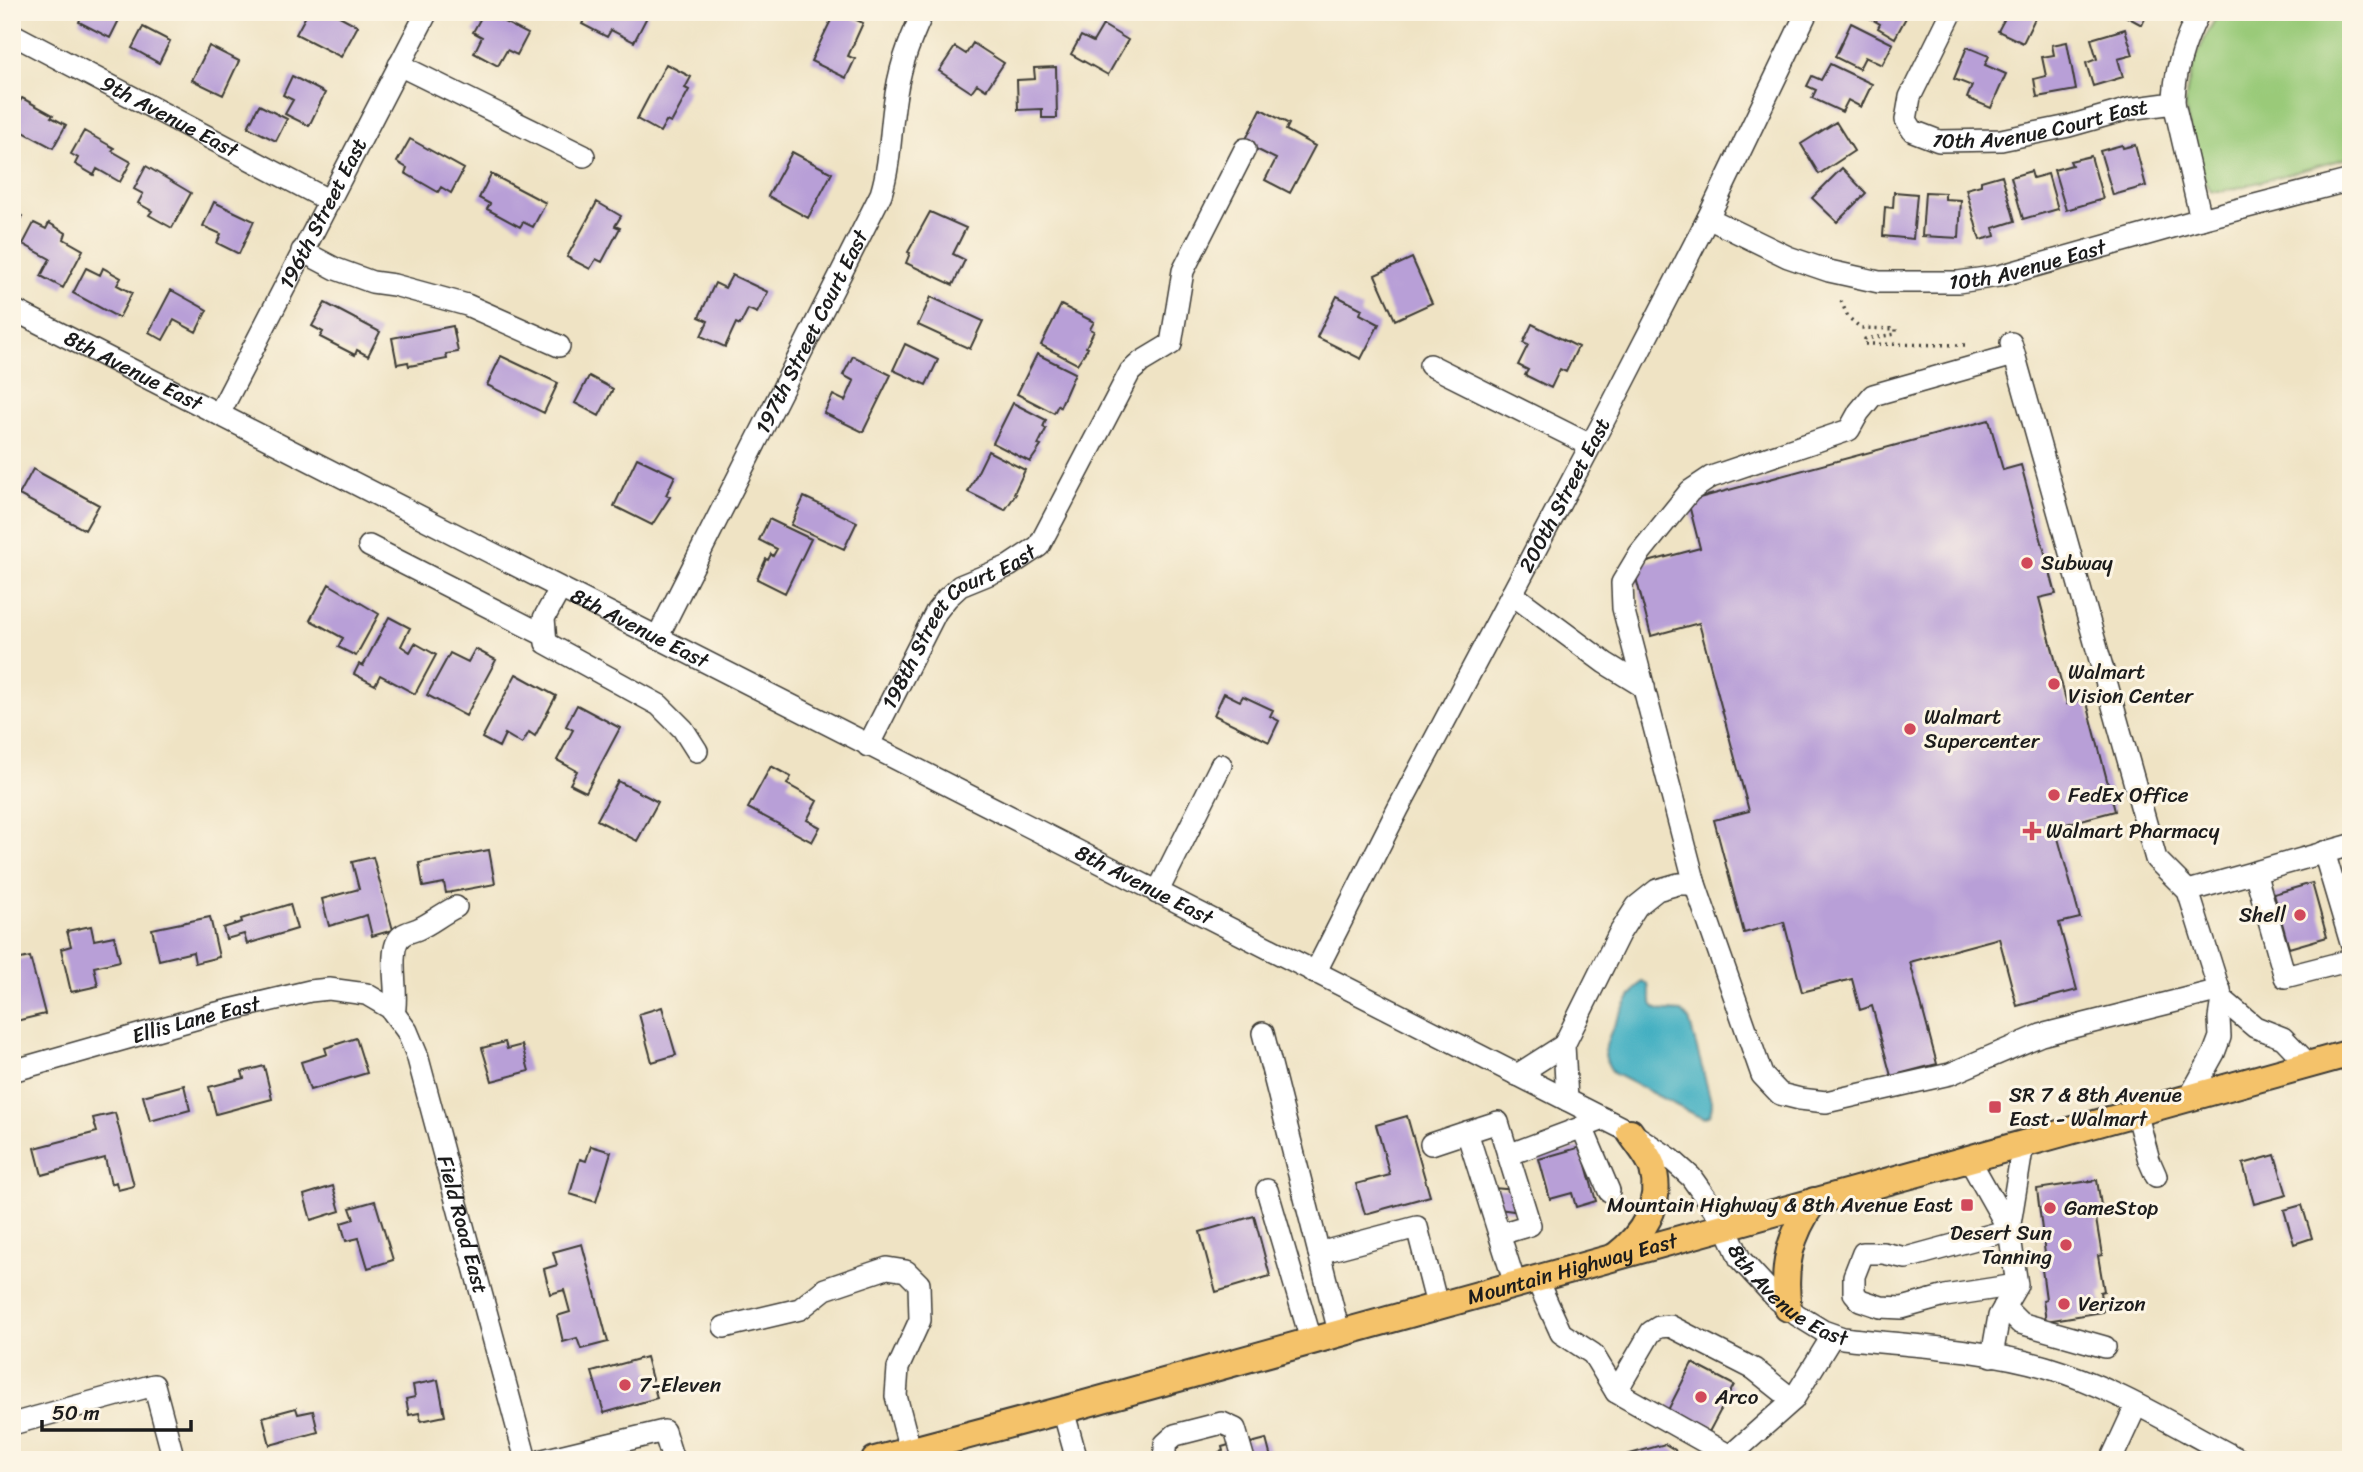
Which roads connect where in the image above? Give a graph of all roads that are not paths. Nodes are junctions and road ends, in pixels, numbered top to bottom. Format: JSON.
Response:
{"nodes":[{"id":1,"x":427,"y":12,"type":"edge"},
{"id":2,"x":923,"y":12,"type":"edge"},
{"id":3,"x":1807,"y":12,"type":"edge"},
{"id":4,"x":1952,"y":12,"type":"edge"},
{"id":5,"x":2199,"y":12,"type":"edge"},
{"id":6,"x":12,"y":34,"type":"edge"},
{"id":7,"x":399,"y":65,"type":"junction"},
{"id":8,"x":2174,"y":103,"type":"junction"},
{"id":9,"x":1245,"y":149,"type":"dead end"},
{"id":10,"x":584,"y":156,"type":"dead end"},
{"id":11,"x":2351,"y":180,"type":"edge"},
{"id":12,"x":328,"y":200,"type":"junction"},
{"id":13,"x":1708,"y":218,"type":"junction"},
{"id":14,"x":2201,"y":219,"type":"junction"},
{"id":15,"x":302,"y":251,"type":"junction"},
{"id":16,"x":12,"y":310,"type":"edge"},
{"id":17,"x":559,"y":346,"type":"dead end"},
{"id":18,"x":1430,"y":365,"type":"dead end"},
{"id":19,"x":219,"y":414,"type":"junction"},
{"id":20,"x":1590,"y":445,"type":"junction"},
{"id":21,"x":369,"y":546,"type":"dead end"},
{"id":22,"x":560,"y":589,"type":"junction"},
{"id":23,"x":1512,"y":594,"type":"junction"},
{"id":24,"x":544,"y":635,"type":"junction"},
{"id":25,"x":657,"y":638,"type":"junction"},
{"id":26,"x":1644,"y":687,"type":"junction"},
{"id":27,"x":868,"y":746,"type":"junction"},
{"id":28,"x":697,"y":751,"type":"dead end"},
{"id":29,"x":1222,"y":765,"type":"dead end"},
{"id":30,"x":2351,"y":845,"type":"edge"},
{"id":31,"x":2324,"y":852,"type":"junction"},
{"id":32,"x":2341,"y":871,"type":"edge"},
{"id":33,"x":2255,"y":872,"type":"junction"},
{"id":34,"x":1695,"y":884,"type":"junction"},
{"id":35,"x":2188,"y":891,"type":"junction"},
{"id":36,"x":1157,"y":893,"type":"junction"},
{"id":37,"x":456,"y":907,"type":"dead end"},
{"id":38,"x":2351,"y":943,"type":"edge"},
{"id":39,"x":2351,"y":960,"type":"edge"},
{"id":40,"x":1315,"y":973,"type":"junction"},
{"id":41,"x":2221,"y":994,"type":"junction"},
{"id":42,"x":387,"y":1006,"type":"junction"},
{"id":43,"x":1263,"y":1034,"type":"dead end"},
{"id":44,"x":1564,"y":1045,"type":"junction"},
{"id":45,"x":2349,"y":1059,"type":"edge"},
{"id":46,"x":2309,"y":1065,"type":"junction"},
{"id":47,"x":12,"y":1071,"type":"edge"},
{"id":48,"x":1517,"y":1074,"type":"junction"},
{"id":49,"x":2189,"y":1098,"type":"junction"},
{"id":50,"x":1567,"y":1100,"type":"junction"},
{"id":51,"x":2136,"y":1112,"type":"junction"},
{"id":52,"x":1604,"y":1119,"type":"junction"},
{"id":53,"x":1582,"y":1127,"type":"junction"},
{"id":54,"x":1467,"y":1132,"type":"junction"},
{"id":55,"x":1630,"y":1132,"type":"junction"},
{"id":56,"x":1431,"y":1144,"type":"dead end"},
{"id":57,"x":2023,"y":1144,"type":"junction"},
{"id":58,"x":1508,"y":1155,"type":"junction"},
{"id":59,"x":1969,"y":1159,"type":"junction"},
{"id":60,"x":2156,"y":1176,"type":"dead end"},
{"id":61,"x":1267,"y":1190,"type":"dead end"},
{"id":62,"x":1609,"y":1191,"type":"dead end"},
{"id":63,"x":1814,"y":1201,"type":"junction"},
{"id":64,"x":1724,"y":1225,"type":"junction"},
{"id":65,"x":2009,"y":1230,"type":"junction"},
{"id":66,"x":1500,"y":1234,"type":"junction"},
{"id":67,"x":1319,"y":1253,"type":"junction"},
{"id":68,"x":1616,"y":1256,"type":"junction"},
{"id":69,"x":1525,"y":1281,"type":"junction"},
{"id":70,"x":2016,"y":1285,"type":"junction"},
{"id":71,"x":1437,"y":1305,"type":"junction"},
{"id":72,"x":2004,"y":1307,"type":"junction"},
{"id":73,"x":1788,"y":1308,"type":"junction"},
{"id":74,"x":724,"y":1326,"type":"dead end"},
{"id":75,"x":1339,"y":1332,"type":"junction"},
{"id":76,"x":1833,"y":1335,"type":"junction"},
{"id":77,"x":1311,"y":1340,"type":"junction"},
{"id":78,"x":2105,"y":1347,"type":"dead end"},
{"id":79,"x":1992,"y":1356,"type":"junction"},
{"id":80,"x":1616,"y":1392,"type":"junction"},
{"id":81,"x":1794,"y":1400,"type":"junction"},
{"id":82,"x":2136,"y":1406,"type":"junction"},
{"id":83,"x":1063,"y":1410,"type":"junction"},
{"id":84,"x":12,"y":1424,"type":"edge"},
{"id":85,"x":910,"y":1450,"type":"junction"},
{"id":86,"x":174,"y":1460,"type":"edge"},
{"id":87,"x":526,"y":1460,"type":"edge"},
{"id":88,"x":543,"y":1460,"type":"edge"},
{"id":89,"x":673,"y":1460,"type":"edge"},
{"id":90,"x":875,"y":1460,"type":"edge"},
{"id":91,"x":1077,"y":1460,"type":"edge"},
{"id":92,"x":1165,"y":1460,"type":"edge"},
{"id":93,"x":1244,"y":1460,"type":"edge"},
{"id":94,"x":2111,"y":1460,"type":"edge"},
{"id":95,"x":2239,"y":1460,"type":"edge"}],
"edges":[{"from":1,"to":7,"type":"street","name":"196th Street East"},
{"from":2,"to":25,"type":"street","name":"197th Street Court East"},
{"from":3,"to":13,"type":"street","name":"200th Street East"},
{"from":4,"to":8,"type":"street","name":"10th Avenue Court East"},
{"from":5,"to":8,"type":"street"},
{"from":6,"to":12,"type":"street","name":"9th Avenue East"},
{"from":7,"to":10,"type":"street"},
{"from":7,"to":12,"type":"street","name":"196th Street East"},
{"from":8,"to":14,"type":"street"},
{"from":9,"to":27,"type":"street","name":"198th Street Court East"},
{"from":11,"to":14,"type":"street","name":"10th Avenue East"},
{"from":12,"to":15,"type":"street","name":"196th Street East"},
{"from":13,"to":14,"type":"street","name":"10th Avenue East"},
{"from":13,"to":20,"type":"street","name":"200th Street East"},
{"from":15,"to":17,"type":"street"},
{"from":15,"to":19,"type":"street","name":"196th Street East"},
{"from":16,"to":19,"type":"street","name":"8th Avenue East"},
{"from":18,"to":20,"type":"street"},
{"from":19,"to":22,"type":"street","name":"8th Avenue East"},
{"from":20,"to":23,"type":"street","name":"200th Street East"},
{"from":21,"to":24,"type":"street"},
{"from":22,"to":24,"type":"street"},
{"from":22,"to":25,"type":"street","name":"8th Avenue East"},
{"from":23,"to":26,"type":"street"},
{"from":23,"to":40,"type":"street","name":"200th Street East"},
{"from":24,"to":28,"type":"street"},
{"from":25,"to":27,"type":"street","name":"8th Avenue East"},
{"from":26,"to":34,"type":"street"},
{"from":26,"to":35,"type":"street"},
{"from":27,"to":36,"type":"street","name":"8th Avenue East"},
{"from":29,"to":36,"type":"street"},
{"from":30,"to":31,"type":"street"},
{"from":31,"to":32,"type":"street"},
{"from":31,"to":33,"type":"street"},
{"from":32,"to":38,"type":"street"},
{"from":33,"to":35,"type":"street"},
{"from":33,"to":39,"type":"street"},
{"from":34,"to":41,"type":"street"},
{"from":34,"to":44,"type":"street"},
{"from":35,"to":41,"type":"street"},
{"from":36,"to":40,"type":"street","name":"8th Avenue East"},
{"from":37,"to":42,"type":"street"},
{"from":40,"to":48,"type":"street","name":"8th Avenue East"},
{"from":41,"to":46,"type":"street"},
{"from":41,"to":49,"type":"street"},
{"from":42,"to":47,"type":"street","name":"Ellis Lane East"},
{"from":42,"to":87,"type":"street","name":"Field Road East"},
{"from":43,"to":67,"type":"street"},
{"from":44,"to":48,"type":"street"},
{"from":44,"to":50,"type":"street"},
{"from":45,"to":46,"type":"main road","name":"Mountain Highway East"},
{"from":46,"to":49,"type":"main road","name":"Mountain Highway East"},
{"from":48,"to":50,"type":"street","name":"8th Avenue East"},
{"from":49,"to":51,"type":"main road","name":"Mountain Highway East"},
{"from":50,"to":52,"type":"street","name":"8th Avenue East"},
{"from":51,"to":57,"type":"main road","name":"Mountain Highway East"},
{"from":51,"to":60,"type":"street"},
{"from":52,"to":53,"type":"street"},
{"from":52,"to":55,"type":"street","name":"8th Avenue East"},
{"from":53,"to":58,"type":"street"},
{"from":53,"to":62,"type":"street"},
{"from":54,"to":56,"type":"street"},
{"from":54,"to":58,"type":"street"},
{"from":54,"to":66,"type":"street"},
{"from":55,"to":64,"type":"street","name":"8th Avenue East"},
{"from":55,"to":68,"type":"main road"},
{"from":57,"to":59,"type":"main road","name":"Mountain Highway East"},
{"from":57,"to":65,"type":"street"},
{"from":58,"to":66,"type":"street"},
{"from":59,"to":63,"type":"main road","name":"Mountain Highway East"},
{"from":59,"to":65,"type":"street"},
{"from":61,"to":77,"type":"street"},
{"from":63,"to":64,"type":"main road","name":"Mountain Highway East"},
{"from":63,"to":73,"type":"main road"},
{"from":64,"to":68,"type":"main road","name":"Mountain Highway East"},
{"from":64,"to":73,"type":"street","name":"8th Avenue East"},
{"from":65,"to":70,"type":"street"},
{"from":65,"to":70,"type":"street"},
{"from":66,"to":69,"type":"street"},
{"from":67,"to":71,"type":"street"},
{"from":67,"to":75,"type":"street"},
{"from":68,"to":69,"type":"main road","name":"Mountain Highway East"},
{"from":69,"to":71,"type":"main road","name":"Mountain Highway East"},
{"from":69,"to":80,"type":"street"},
{"from":70,"to":72,"type":"street"},
{"from":71,"to":75,"type":"main road","name":"Mountain Highway East"},
{"from":72,"to":78,"type":"street"},
{"from":72,"to":79,"type":"street"},
{"from":73,"to":76,"type":"street","name":"8th Avenue East"},
{"from":74,"to":85,"type":"street"},
{"from":75,"to":77,"type":"main road","name":"Mountain Highway East"},
{"from":76,"to":79,"type":"street","name":"8th Avenue East"},
{"from":76,"to":81,"type":"street"},
{"from":77,"to":83,"type":"main road","name":"Mountain Highway East"},
{"from":79,"to":82,"type":"street","name":"8th Avenue East"},
{"from":80,"to":81,"type":"street"},
{"from":80,"to":81,"type":"street"},
{"from":82,"to":94,"type":"street"},
{"from":82,"to":95,"type":"street","name":"8th Avenue East"},
{"from":83,"to":85,"type":"main road","name":"Mountain Highway East"},
{"from":83,"to":91,"type":"street"},
{"from":84,"to":86,"type":"street"},
{"from":85,"to":90,"type":"main road","name":"Mountain Highway East"},
{"from":88,"to":89,"type":"street"},
{"from":92,"to":93,"type":"street"}]}
